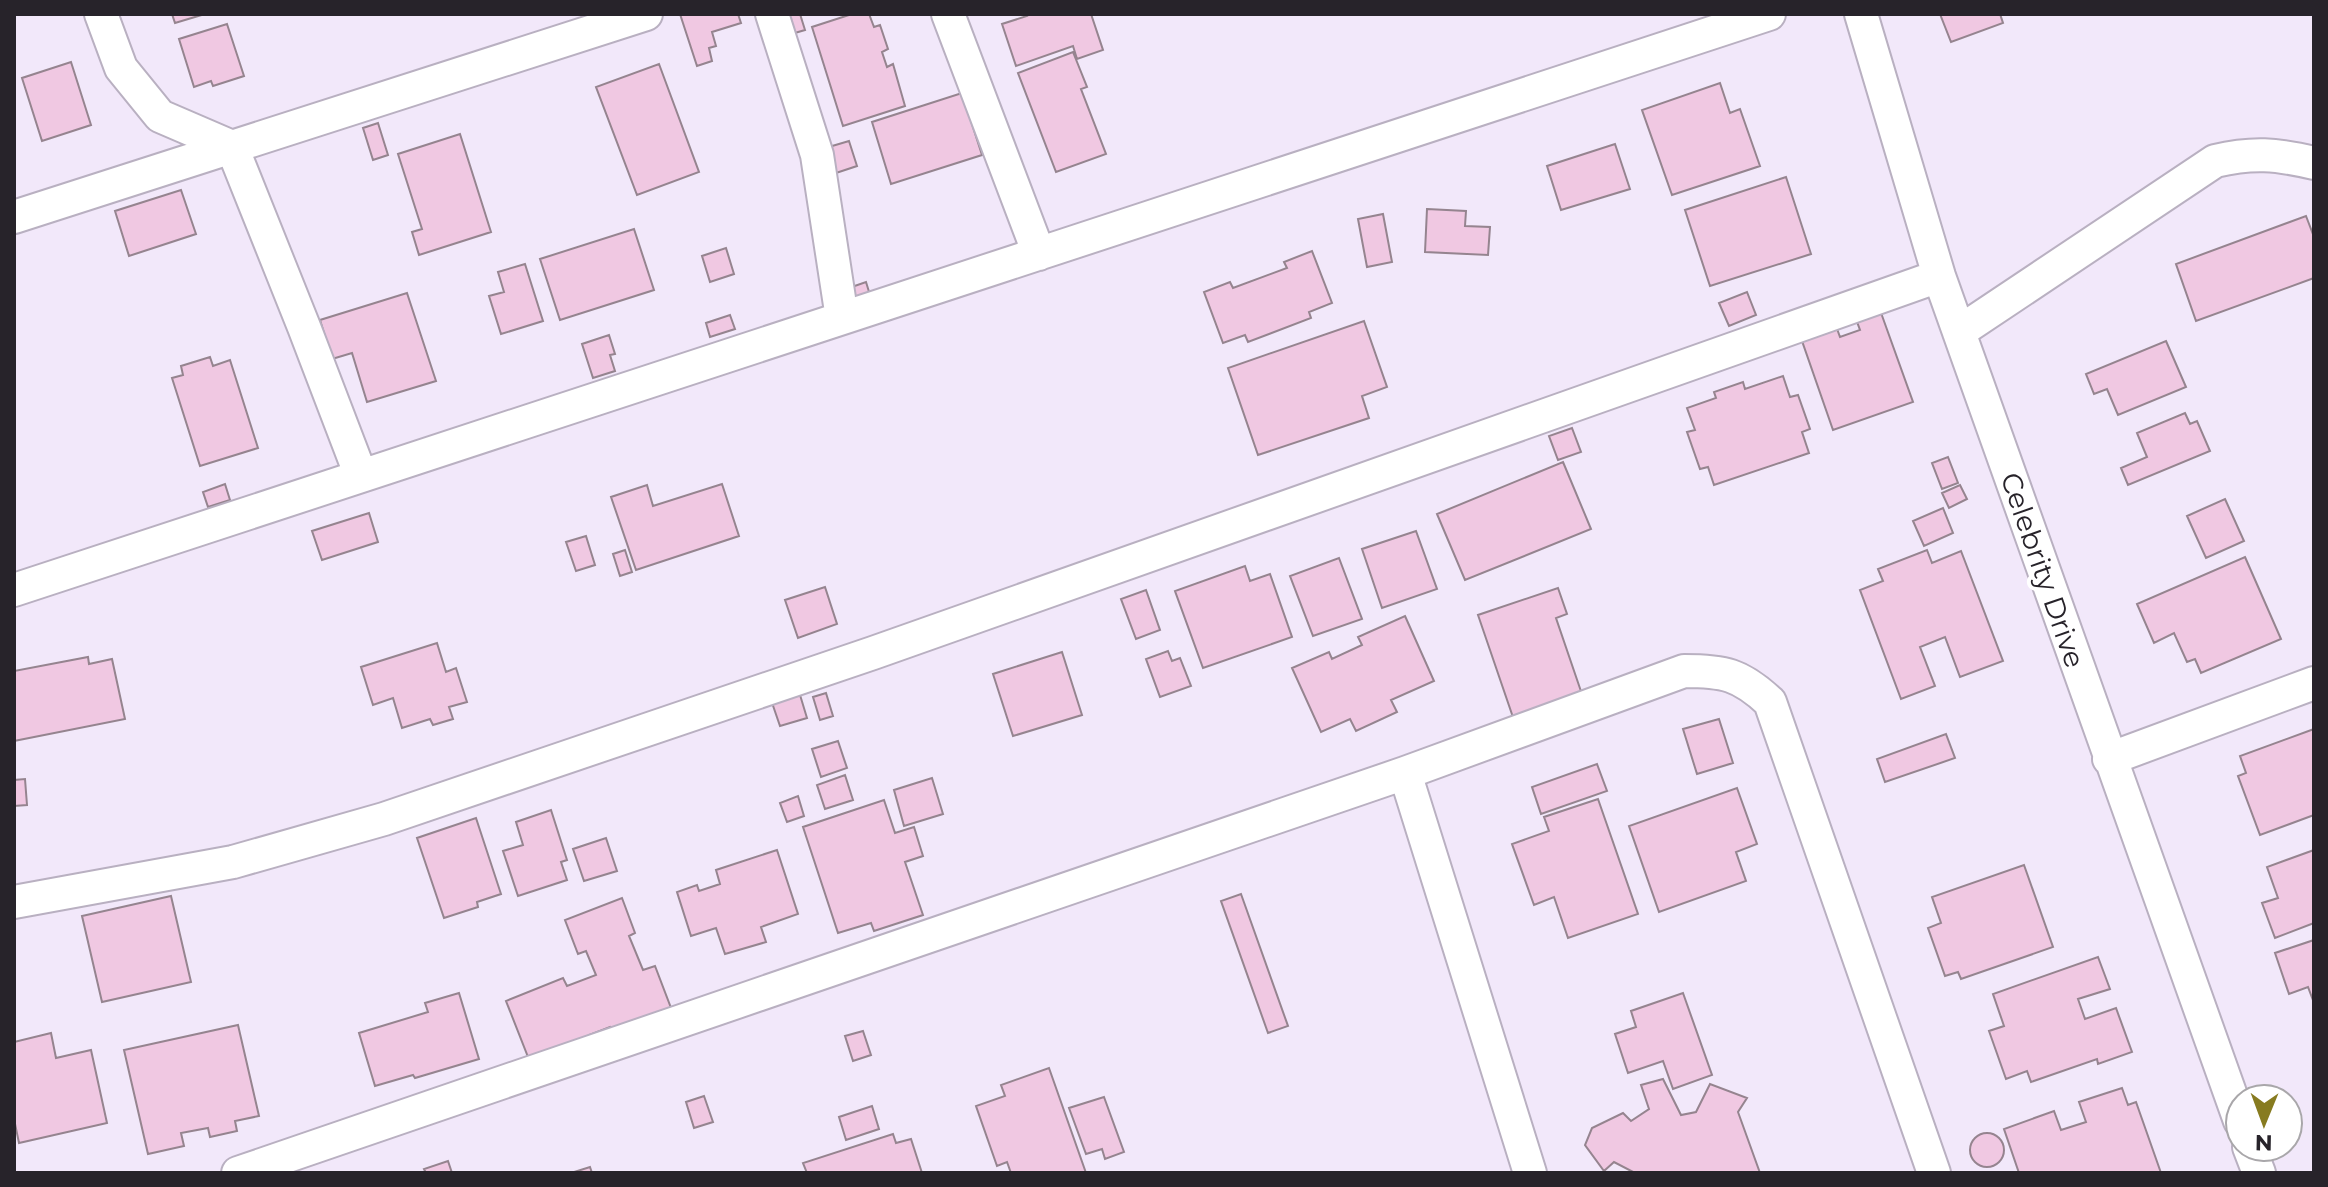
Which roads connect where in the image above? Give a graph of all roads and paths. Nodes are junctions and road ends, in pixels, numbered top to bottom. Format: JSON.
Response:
{"nodes":[{"id":1,"x":101,"y":14,"type":"edge"},
{"id":2,"x":646,"y":14,"type":"edge"},
{"id":3,"x":772,"y":14,"type":"edge"},
{"id":4,"x":948,"y":14,"type":"edge"},
{"id":5,"x":1769,"y":14,"type":"edge"},
{"id":6,"x":1861,"y":14,"type":"edge"},
{"id":7,"x":232,"y":147,"type":"junction"},
{"id":8,"x":2314,"y":163,"type":"edge"},
{"id":9,"x":14,"y":217,"type":"edge"},
{"id":10,"x":1039,"y":254,"type":"junction"},
{"id":11,"x":1939,"y":276,"type":"junction"},
{"id":12,"x":842,"y":318,"type":"junction"},
{"id":13,"x":1959,"y":332,"type":"junction"},
{"id":14,"x":361,"y":476,"type":"junction"},
{"id":15,"x":14,"y":590,"type":"edge"},
{"id":16,"x":2314,"y":683,"type":"edge"},
{"id":17,"x":2109,"y":759,"type":"junction"},
{"id":18,"x":1405,"y":773,"type":"junction"},
{"id":19,"x":14,"y":902,"type":"edge"},
{"id":20,"x":2226,"y":1083,"type":"edge"},
{"id":21,"x":275,"y":1168,"type":"edge"},
{"id":22,"x":238,"y":1173,"type":"edge"},
{"id":23,"x":1530,"y":1173,"type":"edge"},
{"id":24,"x":1934,"y":1173,"type":"edge"}],
"edges":[{"from":1,"to":7,"type":"street"},
{"from":2,"to":7,"type":"street"},
{"from":3,"to":12,"type":"street"},
{"from":4,"to":10,"type":"street"},
{"from":5,"to":10,"type":"street"},
{"from":6,"to":11,"type":"street","name":"Celebrity Drive"},
{"from":7,"to":9,"type":"street"},
{"from":7,"to":14,"type":"street"},
{"from":8,"to":13,"type":"street"},
{"from":10,"to":12,"type":"street"},
{"from":11,"to":13,"type":"street","name":"Celebrity Drive"},
{"from":11,"to":19,"type":"street"},
{"from":12,"to":14,"type":"street"},
{"from":13,"to":17,"type":"street","name":"Celebrity Drive"},
{"from":14,"to":15,"type":"street"},
{"from":16,"to":17,"type":"street"},
{"from":17,"to":20,"type":"street","name":"Celebrity Drive"},
{"from":18,"to":21,"type":"street"},
{"from":18,"to":23,"type":"street"},
{"from":18,"to":24,"type":"street"},
{"from":21,"to":22,"type":"street"}]}
